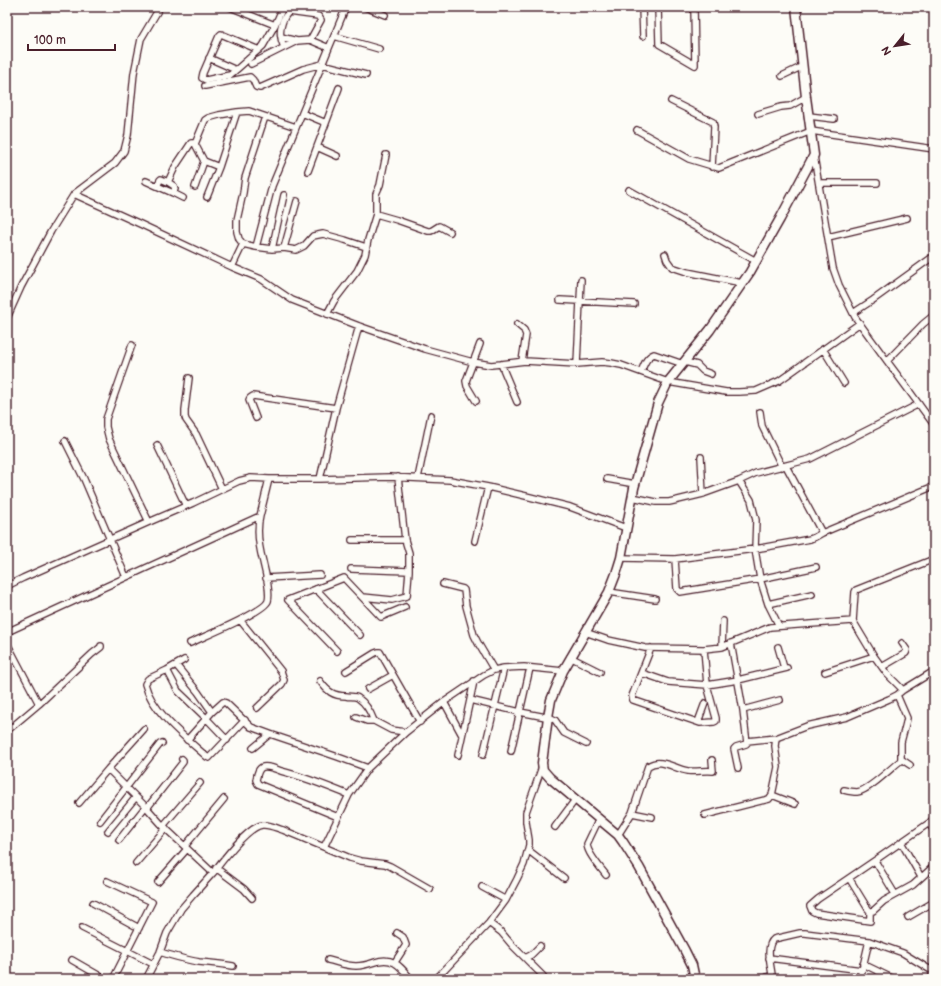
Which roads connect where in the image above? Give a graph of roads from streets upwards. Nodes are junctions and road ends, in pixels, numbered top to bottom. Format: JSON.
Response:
{"nodes":[{"id":1,"x":160,"y":7,"type":"edge"},
{"id":2,"x":230,"y":7,"type":"edge"},
{"id":3,"x":283,"y":7,"type":"edge"},
{"id":4,"x":346,"y":7,"type":"edge"},
{"id":5,"x":365,"y":7,"type":"edge"},
{"id":6,"x":642,"y":7,"type":"edge"},
{"id":7,"x":658,"y":7,"type":"edge"},
{"id":8,"x":694,"y":7,"type":"edge"},
{"id":9,"x":796,"y":7,"type":"edge"},
{"id":10,"x":385,"y":15,"type":"dead end"},
{"id":11,"x":275,"y":25,"type":"junction"},
{"id":12,"x":334,"y":36,"type":"junction"},
{"id":13,"x":643,"y":36,"type":"dead end"},
{"id":14,"x":281,"y":37,"type":"junction"},
{"id":15,"x":310,"y":40,"type":"junction"},
{"id":16,"x":297,"y":41,"type":"junction"},
{"id":17,"x":284,"y":47,"type":"junction"},
{"id":18,"x":329,"y":48,"type":"junction"},
{"id":19,"x":379,"y":49,"type":"dead end"},
{"id":20,"x":259,"y":50,"type":"junction"},
{"id":21,"x":209,"y":58,"type":"junction"},
{"id":22,"x":251,"y":64,"type":"dead end"},
{"id":23,"x":322,"y":64,"type":"junction"},
{"id":24,"x":803,"y":66,"type":"junction"},
{"id":25,"x":236,"y":70,"type":"junction"},
{"id":26,"x":366,"y":75,"type":"dead end"},
{"id":27,"x":782,"y":76,"type":"dead end"},
{"id":28,"x":205,"y":86,"type":"dead end"},
{"id":29,"x":339,"y":88,"type":"dead end"},
{"id":30,"x":806,"y":97,"type":"junction"},
{"id":31,"x":671,"y":101,"type":"dead end"},
{"id":32,"x":237,"y":112,"type":"junction"},
{"id":33,"x":302,"y":113,"type":"junction"},
{"id":34,"x":758,"y":114,"type":"dead end"},
{"id":35,"x":809,"y":116,"type":"junction"},
{"id":36,"x":265,"y":117,"type":"junction"},
{"id":37,"x":834,"y":119,"type":"dead end"},
{"id":38,"x":326,"y":123,"type":"junction"},
{"id":39,"x":296,"y":127,"type":"junction"},
{"id":40,"x":637,"y":130,"type":"dead end"},
{"id":41,"x":811,"y":131,"type":"junction"},
{"id":42,"x":195,"y":144,"type":"junction"},
{"id":43,"x":317,"y":147,"type":"junction"},
{"id":44,"x":934,"y":149,"type":"edge"},
{"id":45,"x":386,"y":155,"type":"dead end"},
{"id":46,"x":814,"y":155,"type":"junction"},
{"id":47,"x":337,"y":156,"type":"dead end"},
{"id":48,"x":204,"y":161,"type":"junction"},
{"id":49,"x":219,"y":166,"type":"junction"},
{"id":50,"x":712,"y":167,"type":"junction"},
{"id":51,"x":308,"y":171,"type":"dead end"},
{"id":52,"x":146,"y":181,"type":"dead end"},
{"id":53,"x":168,"y":182,"type":"junction"},
{"id":54,"x":819,"y":183,"type":"junction"},
{"id":55,"x":877,"y":183,"type":"dead end"},
{"id":56,"x":157,"y":186,"type":"junction"},
{"id":57,"x":195,"y":187,"type":"dead end"},
{"id":58,"x":629,"y":190,"type":"dead end"},
{"id":59,"x":173,"y":193,"type":"junction"},
{"id":60,"x":74,"y":194,"type":"junction"},
{"id":61,"x":284,"y":195,"type":"dead end"},
{"id":62,"x":183,"y":198,"type":"dead end"},
{"id":63,"x":207,"y":198,"type":"dead end"},
{"id":64,"x":297,"y":201,"type":"dead end"},
{"id":65,"x":376,"y":214,"type":"junction"},
{"id":66,"x":907,"y":218,"type":"dead end"},
{"id":67,"x":450,"y":232,"type":"dead end"},
{"id":68,"x":828,"y":237,"type":"junction"},
{"id":69,"x":243,"y":244,"type":"junction"},
{"id":70,"x":256,"y":247,"type":"junction"},
{"id":71,"x":366,"y":247,"type":"junction"},
{"id":72,"x":284,"y":248,"type":"junction"},
{"id":73,"x":272,"y":249,"type":"junction"},
{"id":74,"x":665,"y":254,"type":"dead end"},
{"id":75,"x":934,"y":256,"type":"edge"},
{"id":76,"x":756,"y":261,"type":"junction"},
{"id":77,"x":232,"y":267,"type":"junction"},
{"id":78,"x":581,"y":280,"type":"dead end"},
{"id":79,"x":742,"y":283,"type":"junction"},
{"id":80,"x":560,"y":300,"type":"dead end"},
{"id":81,"x":580,"y":301,"type":"junction"},
{"id":82,"x":634,"y":304,"type":"dead end"},
{"id":83,"x":854,"y":313,"type":"junction"},
{"id":84,"x":327,"y":314,"type":"junction"},
{"id":85,"x":934,"y":315,"type":"edge"},
{"id":86,"x":7,"y":318,"type":"edge"},
{"id":87,"x":860,"y":323,"type":"junction"},
{"id":88,"x":517,"y":324,"type":"dead end"},
{"id":89,"x":359,"y":326,"type":"junction"},
{"id":90,"x":480,"y":344,"type":"dead end"},
{"id":91,"x":132,"y":345,"type":"dead end"},
{"id":92,"x":823,"y":349,"type":"junction"},
{"id":93,"x":522,"y":361,"type":"junction"},
{"id":94,"x":886,"y":361,"type":"junction"},
{"id":95,"x":473,"y":362,"type":"junction"},
{"id":96,"x":684,"y":363,"type":"junction"},
{"id":97,"x":501,"y":364,"type":"junction"},
{"id":98,"x":577,"y":364,"type":"junction"},
{"id":99,"x":641,"y":372,"type":"junction"},
{"id":100,"x":711,"y":374,"type":"dead end"},
{"id":101,"x":189,"y":378,"type":"dead end"},
{"id":102,"x":668,"y":382,"type":"junction"},
{"id":103,"x":844,"y":383,"type":"dead end"},
{"id":104,"x":476,"y":401,"type":"dead end"},
{"id":105,"x":517,"y":402,"type":"dead end"},
{"id":106,"x":919,"y":404,"type":"junction"},
{"id":107,"x":336,"y":408,"type":"junction"},
{"id":108,"x":760,"y":412,"type":"dead end"},
{"id":109,"x":431,"y":415,"type":"dead end"},
{"id":110,"x":256,"y":418,"type":"dead end"},
{"id":111,"x":934,"y":425,"type":"edge"},
{"id":112,"x":65,"y":441,"type":"dead end"},
{"id":113,"x":156,"y":445,"type":"dead end"},
{"id":114,"x":701,"y":457,"type":"dead end"},
{"id":115,"x":784,"y":466,"type":"junction"},
{"id":116,"x":398,"y":477,"type":"junction"},
{"id":117,"x":418,"y":478,"type":"junction"},
{"id":118,"x":269,"y":479,"type":"junction"},
{"id":119,"x":320,"y":479,"type":"junction"},
{"id":120,"x":607,"y":479,"type":"dead end"},
{"id":121,"x":739,"y":481,"type":"junction"},
{"id":122,"x":635,"y":484,"type":"junction"},
{"id":123,"x":934,"y":486,"type":"edge"},
{"id":124,"x":488,"y":487,"type":"junction"},
{"id":125,"x":222,"y":489,"type":"junction"},
{"id":126,"x":703,"y":494,"type":"junction"},
{"id":127,"x":632,"y":497,"type":"junction"},
{"id":128,"x":186,"y":506,"type":"junction"},
{"id":129,"x":260,"y":516,"type":"junction"},
{"id":130,"x":149,"y":522,"type":"junction"},
{"id":131,"x":626,"y":528,"type":"junction"},
{"id":132,"x":822,"y":533,"type":"junction"},
{"id":133,"x":110,"y":539,"type":"junction"},
{"id":134,"x":352,"y":540,"type":"dead end"},
{"id":135,"x":405,"y":540,"type":"junction"},
{"id":136,"x":475,"y":541,"type":"dead end"},
{"id":137,"x":755,"y":549,"type":"junction"},
{"id":138,"x":621,"y":558,"type":"junction"},
{"id":139,"x":675,"y":559,"type":"junction"},
{"id":140,"x":934,"y":559,"type":"edge"},
{"id":141,"x":816,"y":567,"type":"dead end"},
{"id":142,"x":351,"y":569,"type":"dead end"},
{"id":143,"x":409,"y":571,"type":"junction"},
{"id":144,"x":320,"y":575,"type":"dead end"},
{"id":145,"x":126,"y":577,"type":"junction"},
{"id":146,"x":266,"y":578,"type":"junction"},
{"id":147,"x":760,"y":579,"type":"junction"},
{"id":148,"x":444,"y":584,"type":"dead end"},
{"id":149,"x":7,"y":586,"type":"edge"},
{"id":150,"x":316,"y":589,"type":"junction"},
{"id":151,"x":609,"y":592,"type":"junction"},
{"id":152,"x":812,"y":594,"type":"dead end"},
{"id":153,"x":363,"y":597,"type":"junction"},
{"id":154,"x":655,"y":599,"type":"dead end"},
{"id":155,"x":768,"y":604,"type":"junction"},
{"id":156,"x":405,"y":606,"type":"dead end"},
{"id":157,"x":240,"y":620,"type":"junction"},
{"id":158,"x":723,"y":621,"type":"dead end"},
{"id":159,"x":853,"y":621,"type":"junction"},
{"id":160,"x":779,"y":626,"type":"junction"},
{"id":161,"x":7,"y":632,"type":"edge"},
{"id":162,"x":585,"y":632,"type":"junction"},
{"id":163,"x":360,"y":635,"type":"dead end"},
{"id":164,"x":7,"y":643,"type":"edge"},
{"id":165,"x":190,"y":643,"type":"dead end"},
{"id":166,"x":731,"y":643,"type":"junction"},
{"id":167,"x":902,"y":643,"type":"dead end"},
{"id":168,"x":101,"y":646,"type":"dead end"},
{"id":169,"x":722,"y":647,"type":"junction"},
{"id":170,"x":778,"y":647,"type":"dead end"},
{"id":171,"x":651,"y":648,"type":"junction"},
{"id":172,"x":704,"y":649,"type":"junction"},
{"id":173,"x":337,"y":651,"type":"dead end"},
{"id":174,"x":874,"y":656,"type":"junction"},
{"id":175,"x":570,"y":657,"type":"junction"},
{"id":176,"x":184,"y":660,"type":"dead end"},
{"id":177,"x":176,"y":665,"type":"junction"},
{"id":178,"x":882,"y":667,"type":"junction"},
{"id":179,"x":504,"y":668,"type":"junction"},
{"id":180,"x":530,"y":668,"type":"junction"},
{"id":181,"x":167,"y":670,"type":"junction"},
{"id":182,"x":494,"y":670,"type":"junction"},
{"id":183,"x":346,"y":671,"type":"dead end"},
{"id":184,"x":562,"y":671,"type":"junction"},
{"id":185,"x":934,"y":671,"type":"edge"},
{"id":186,"x":600,"y":672,"type":"dead end"},
{"id":187,"x":825,"y":672,"type":"dead end"},
{"id":188,"x":642,"y":673,"type":"junction"},
{"id":189,"x":393,"y":675,"type":"junction"},
{"id":190,"x":934,"y":679,"type":"edge"},
{"id":191,"x":738,"y":680,"type":"junction"},
{"id":192,"x":320,"y":681,"type":"dead end"},
{"id":193,"x":474,"y":681,"type":"junction"},
{"id":194,"x":707,"y":685,"type":"junction"},
{"id":195,"x":934,"y":685,"type":"edge"},
{"id":196,"x":368,"y":690,"type":"dead end"},
{"id":197,"x":903,"y":690,"type":"junction"},
{"id":198,"x":898,"y":696,"type":"junction"},
{"id":199,"x":470,"y":700,"type":"junction"},
{"id":200,"x":780,"y":700,"type":"dead end"},
{"id":201,"x":444,"y":702,"type":"junction"},
{"id":202,"x":705,"y":703,"type":"dead end"},
{"id":203,"x":39,"y":704,"type":"junction"},
{"id":204,"x":495,"y":706,"type":"junction"},
{"id":205,"x":257,"y":708,"type":"dead end"},
{"id":206,"x":743,"y":710,"type":"junction"},
{"id":207,"x":212,"y":712,"type":"junction"},
{"id":208,"x":520,"y":712,"type":"junction"},
{"id":209,"x":356,"y":717,"type":"dead end"},
{"id":210,"x":548,"y":717,"type":"junction"},
{"id":211,"x":206,"y":718,"type":"junction"},
{"id":212,"x":245,"y":720,"type":"junction"},
{"id":213,"x":374,"y":722,"type":"junction"},
{"id":214,"x":420,"y":722,"type":"junction"},
{"id":215,"x":698,"y":722,"type":"junction"},
{"id":216,"x":144,"y":729,"type":"dead end"},
{"id":217,"x":7,"y":731,"type":"edge"},
{"id":218,"x":406,"y":732,"type":"junction"},
{"id":219,"x":270,"y":734,"type":"junction"},
{"id":220,"x":462,"y":735,"type":"junction"},
{"id":221,"x":776,"y":738,"type":"junction"},
{"id":222,"x":187,"y":740,"type":"junction"},
{"id":223,"x":227,"y":740,"type":"junction"},
{"id":224,"x":747,"y":741,"type":"junction"},
{"id":225,"x":162,"y":743,"type":"dead end"},
{"id":226,"x":586,"y":744,"type":"dead end"},
{"id":227,"x":253,"y":748,"type":"dead end"},
{"id":228,"x":511,"y":751,"type":"dead end"},
{"id":229,"x":458,"y":755,"type":"dead end"},
{"id":230,"x":483,"y":755,"type":"dead end"},
{"id":231,"x":182,"y":758,"type":"dead end"},
{"id":232,"x":901,"y":759,"type":"junction"},
{"id":233,"x":712,"y":760,"type":"dead end"},
{"id":234,"x":910,"y":766,"type":"dead end"},
{"id":235,"x":542,"y":767,"type":"junction"},
{"id":236,"x":368,"y":768,"type":"junction"},
{"id":237,"x":738,"y":768,"type":"dead end"},
{"id":238,"x":108,"y":769,"type":"junction"},
{"id":239,"x":200,"y":783,"type":"dead end"},
{"id":240,"x":126,"y":788,"type":"junction"},
{"id":241,"x":844,"y":790,"type":"dead end"},
{"id":242,"x":349,"y":794,"type":"junction"},
{"id":243,"x":772,"y":795,"type":"junction"},
{"id":244,"x":136,"y":797,"type":"junction"},
{"id":245,"x":224,"y":799,"type":"dead end"},
{"id":246,"x":575,"y":800,"type":"junction"},
{"id":247,"x":79,"y":803,"type":"dead end"},
{"id":248,"x":795,"y":804,"type":"dead end"},
{"id":249,"x":146,"y":807,"type":"junction"},
{"id":250,"x":632,"y":813,"type":"junction"},
{"id":251,"x":705,"y":815,"type":"dead end"},
{"id":252,"x":338,"y":817,"type":"junction"},
{"id":253,"x":652,"y":817,"type":"dead end"},
{"id":254,"x":934,"y":818,"type":"edge"},
{"id":255,"x":599,"y":819,"type":"junction"},
{"id":256,"x":100,"y":821,"type":"dead end"},
{"id":257,"x":929,"y":823,"type":"junction"},
{"id":258,"x":164,"y":827,"type":"junction"},
{"id":259,"x":555,"y":827,"type":"dead end"},
{"id":260,"x":108,"y":831,"type":"dead end"},
{"id":261,"x":934,"y":831,"type":"edge"},
{"id":262,"x":618,"y":836,"type":"junction"},
{"id":263,"x":119,"y":840,"type":"dead end"},
{"id":264,"x":901,"y":842,"type":"junction"},
{"id":265,"x":186,"y":847,"type":"junction"},
{"id":266,"x":324,"y":847,"type":"junction"},
{"id":267,"x":528,"y":850,"type":"junction"},
{"id":268,"x":875,"y":861,"type":"junction"},
{"id":269,"x":136,"y":863,"type":"dead end"},
{"id":270,"x":934,"y":866,"type":"edge"},
{"id":271,"x":215,"y":871,"type":"junction"},
{"id":272,"x":606,"y":875,"type":"dead end"},
{"id":273,"x":921,"y":877,"type":"junction"},
{"id":274,"x":564,"y":878,"type":"dead end"},
{"id":275,"x":849,"y":878,"type":"junction"},
{"id":276,"x":106,"y":881,"type":"dead end"},
{"id":277,"x":158,"y":882,"type":"dead end"},
{"id":278,"x":482,"y":887,"type":"dead end"},
{"id":279,"x":430,"y":889,"type":"dead end"},
{"id":280,"x":895,"y":894,"type":"junction"},
{"id":281,"x":252,"y":898,"type":"dead end"},
{"id":282,"x":506,"y":900,"type":"junction"},
{"id":283,"x":934,"y":902,"type":"edge"},
{"id":284,"x":93,"y":903,"type":"dead end"},
{"id":285,"x":870,"y":911,"type":"junction"},
{"id":286,"x":908,"y":917,"type":"dead end"},
{"id":287,"x":489,"y":923,"type":"junction"},
{"id":288,"x":82,"y":928,"type":"dead end"},
{"id":289,"x":139,"y":928,"type":"junction"},
{"id":290,"x":397,"y":933,"type":"dead end"},
{"id":291,"x":869,"y":941,"type":"junction"},
{"id":292,"x":540,"y":946,"type":"dead end"},
{"id":293,"x":127,"y":950,"type":"junction"},
{"id":294,"x":160,"y":952,"type":"junction"},
{"id":295,"x":525,"y":958,"type":"junction"},
{"id":296,"x":769,"y":958,"type":"junction"},
{"id":297,"x":72,"y":960,"type":"dead end"},
{"id":298,"x":328,"y":960,"type":"dead end"},
{"id":299,"x":395,"y":962,"type":"junction"},
{"id":300,"x":153,"y":964,"type":"junction"},
{"id":301,"x":233,"y":966,"type":"dead end"},
{"id":302,"x":862,"y":967,"type":"junction"},
{"id":303,"x":933,"y":968,"type":"edge"},
{"id":304,"x":543,"y":976,"type":"dead end"},
{"id":305,"x":773,"y":977,"type":"edge"},
{"id":306,"x":105,"y":979,"type":"edge"},
{"id":307,"x":113,"y":979,"type":"edge"},
{"id":308,"x":146,"y":979,"type":"edge"},
{"id":309,"x":411,"y":979,"type":"edge"},
{"id":310,"x":436,"y":979,"type":"edge"},
{"id":311,"x":695,"y":979,"type":"edge"},
{"id":312,"x":754,"y":979,"type":"edge"},
{"id":313,"x":860,"y":979,"type":"edge"},
{"id":314,"x":894,"y":979,"type":"edge"},
{"id":315,"x":931,"y":979,"type":"edge"}],
"edges":[{"from":1,"to":60,"type":"street"},
{"from":2,"to":11,"type":"street"},
{"from":3,"to":11,"type":"street"},
{"from":4,"to":12,"type":"street"},
{"from":5,"to":10,"type":"street"},
{"from":6,"to":13,"type":"street"},
{"from":7,"to":8,"type":"street"},
{"from":9,"to":24,"type":"street"},
{"from":11,"to":20,"type":"street"},
{"from":12,"to":18,"type":"street"},
{"from":12,"to":19,"type":"street"},
{"from":14,"to":15,"type":"street"},
{"from":14,"to":16,"type":"street"},
{"from":14,"to":17,"type":"street"},
{"from":15,"to":16,"type":"street"},
{"from":15,"to":18,"type":"street"},
{"from":16,"to":17,"type":"street"},
{"from":17,"to":22,"type":"street"},
{"from":18,"to":23,"type":"street"},
{"from":20,"to":21,"type":"street"},
{"from":20,"to":25,"type":"street"},
{"from":21,"to":25,"type":"street"},
{"from":21,"to":25,"type":"street"},
{"from":23,"to":26,"type":"street"},
{"from":23,"to":28,"type":"street"},
{"from":23,"to":33,"type":"street"},
{"from":24,"to":27,"type":"street"},
{"from":24,"to":30,"type":"street"},
{"from":29,"to":38,"type":"street"},
{"from":30,"to":34,"type":"street"},
{"from":30,"to":35,"type":"street"},
{"from":31,"to":50,"type":"street"},
{"from":32,"to":36,"type":"street"},
{"from":32,"to":42,"type":"street"},
{"from":32,"to":49,"type":"street"},
{"from":33,"to":38,"type":"street"},
{"from":33,"to":39,"type":"street"},
{"from":35,"to":37,"type":"street"},
{"from":35,"to":41,"type":"street"},
{"from":36,"to":39,"type":"street"},
{"from":36,"to":69,"type":"street"},
{"from":38,"to":43,"type":"street"},
{"from":39,"to":70,"type":"street"},
{"from":40,"to":50,"type":"street"},
{"from":41,"to":44,"type":"street"},
{"from":41,"to":46,"type":"street"},
{"from":41,"to":50,"type":"street"},
{"from":42,"to":48,"type":"street"},
{"from":42,"to":53,"type":"street"},
{"from":43,"to":47,"type":"street"},
{"from":43,"to":51,"type":"street"},
{"from":45,"to":65,"type":"street"},
{"from":46,"to":54,"type":"street"},
{"from":46,"to":76,"type":"street"},
{"from":48,"to":49,"type":"street"},
{"from":48,"to":57,"type":"street"},
{"from":49,"to":63,"type":"street"},
{"from":52,"to":56,"type":"street"},
{"from":53,"to":56,"type":"street"},
{"from":53,"to":59,"type":"street"},
{"from":54,"to":55,"type":"street"},
{"from":54,"to":68,"type":"street"},
{"from":56,"to":59,"type":"street"},
{"from":58,"to":76,"type":"street"},
{"from":59,"to":62,"type":"street"},
{"from":60,"to":77,"type":"street"},
{"from":60,"to":86,"type":"street"},
{"from":61,"to":73,"type":"street"},
{"from":64,"to":72,"type":"street"},
{"from":65,"to":67,"type":"street"},
{"from":65,"to":71,"type":"street"},
{"from":66,"to":68,"type":"street"},
{"from":68,"to":83,"type":"street"},
{"from":69,"to":70,"type":"street"},
{"from":69,"to":77,"type":"street"},
{"from":70,"to":73,"type":"street"},
{"from":71,"to":72,"type":"street"},
{"from":71,"to":84,"type":"street"},
{"from":72,"to":73,"type":"street"},
{"from":74,"to":79,"type":"street"},
{"from":75,"to":83,"type":"street"},
{"from":76,"to":79,"type":"street"},
{"from":77,"to":84,"type":"street"},
{"from":78,"to":81,"type":"street"},
{"from":79,"to":96,"type":"street"},
{"from":80,"to":81,"type":"street"},
{"from":81,"to":82,"type":"street"},
{"from":81,"to":98,"type":"street"},
{"from":83,"to":87,"type":"street"},
{"from":84,"to":89,"type":"street"},
{"from":85,"to":94,"type":"street"},
{"from":87,"to":92,"type":"street"},
{"from":87,"to":94,"type":"street"},
{"from":88,"to":93,"type":"street"},
{"from":89,"to":95,"type":"street"},
{"from":89,"to":107,"type":"street"},
{"from":90,"to":95,"type":"street"},
{"from":91,"to":130,"type":"street"},
{"from":92,"to":102,"type":"street"},
{"from":92,"to":103,"type":"street"},
{"from":93,"to":97,"type":"street"},
{"from":93,"to":98,"type":"street"},
{"from":94,"to":106,"type":"street"},
{"from":95,"to":97,"type":"street"},
{"from":95,"to":104,"type":"street"},
{"from":96,"to":99,"type":"street"},
{"from":96,"to":100,"type":"street"},
{"from":96,"to":102,"type":"street"},
{"from":97,"to":105,"type":"street"},
{"from":98,"to":99,"type":"street"},
{"from":99,"to":102,"type":"street"},
{"from":101,"to":125,"type":"street"},
{"from":102,"to":122,"type":"street"},
{"from":106,"to":111,"type":"street"},
{"from":106,"to":115,"type":"street"},
{"from":107,"to":110,"type":"street"},
{"from":107,"to":119,"type":"street"},
{"from":108,"to":115,"type":"street"},
{"from":109,"to":117,"type":"street"},
{"from":112,"to":133,"type":"street"},
{"from":113,"to":128,"type":"street"},
{"from":114,"to":126,"type":"street"},
{"from":115,"to":121,"type":"street"},
{"from":115,"to":132,"type":"street"},
{"from":116,"to":117,"type":"street"},
{"from":116,"to":119,"type":"street"},
{"from":116,"to":135,"type":"street"},
{"from":117,"to":124,"type":"street"},
{"from":118,"to":119,"type":"street"},
{"from":118,"to":125,"type":"street"},
{"from":118,"to":129,"type":"street"},
{"from":120,"to":122,"type":"street"},
{"from":121,"to":126,"type":"street"},
{"from":121,"to":137,"type":"street"},
{"from":122,"to":127,"type":"street"},
{"from":123,"to":132,"type":"street"},
{"from":124,"to":131,"type":"street"},
{"from":124,"to":136,"type":"street"},
{"from":125,"to":128,"type":"street"},
{"from":126,"to":127,"type":"street"},
{"from":127,"to":131,"type":"street"},
{"from":128,"to":130,"type":"street"},
{"from":129,"to":145,"type":"street"},
{"from":129,"to":146,"type":"street"},
{"from":130,"to":133,"type":"street"},
{"from":131,"to":138,"type":"street"},
{"from":132,"to":137,"type":"street"},
{"from":133,"to":145,"type":"street"},
{"from":133,"to":149,"type":"street"},
{"from":134,"to":135,"type":"street"},
{"from":135,"to":143,"type":"street"},
{"from":137,"to":139,"type":"street"},
{"from":137,"to":147,"type":"street"},
{"from":138,"to":139,"type":"street"},
{"from":138,"to":151,"type":"street"},
{"from":139,"to":147,"type":"street"},
{"from":140,"to":159,"type":"street"},
{"from":141,"to":147,"type":"street"},
{"from":142,"to":143,"type":"street"},
{"from":143,"to":153,"type":"street"},
{"from":144,"to":146,"type":"street"},
{"from":145,"to":161,"type":"street"},
{"from":146,"to":157,"type":"street"},
{"from":147,"to":155,"type":"street"},
{"from":148,"to":182,"type":"street"},
{"from":150,"to":153,"type":"street"},
{"from":150,"to":163,"type":"street"},
{"from":150,"to":173,"type":"street"},
{"from":151,"to":154,"type":"street"},
{"from":151,"to":162,"type":"street"},
{"from":152,"to":155,"type":"street"},
{"from":153,"to":156,"type":"street"},
{"from":155,"to":160,"type":"street"},
{"from":157,"to":165,"type":"street"},
{"from":157,"to":205,"type":"street"},
{"from":158,"to":169,"type":"street"},
{"from":159,"to":160,"type":"street"},
{"from":159,"to":174,"type":"street"},
{"from":160,"to":166,"type":"street"},
{"from":162,"to":171,"type":"street"},
{"from":162,"to":175,"type":"street"},
{"from":164,"to":203,"type":"street"},
{"from":166,"to":169,"type":"street"},
{"from":166,"to":191,"type":"street"},
{"from":167,"to":178,"type":"street"},
{"from":168,"to":203,"type":"street"},
{"from":169,"to":172,"type":"street"},
{"from":170,"to":191,"type":"street"},
{"from":171,"to":172,"type":"street"},
{"from":171,"to":188,"type":"street"},
{"from":172,"to":194,"type":"street"},
{"from":174,"to":178,"type":"street"},
{"from":174,"to":187,"type":"street"},
{"from":175,"to":184,"type":"street"},
{"from":175,"to":186,"type":"street"},
{"from":176,"to":177,"type":"street"},
{"from":177,"to":181,"type":"street"},
{"from":177,"to":207,"type":"street"},
{"from":178,"to":197,"type":"street"},
{"from":179,"to":180,"type":"street"},
{"from":179,"to":182,"type":"street"},
{"from":179,"to":204,"type":"street"},
{"from":180,"to":184,"type":"street"},
{"from":180,"to":208,"type":"street"},
{"from":181,"to":211,"type":"street"},
{"from":181,"to":222,"type":"street"},
{"from":182,"to":193,"type":"street"},
{"from":183,"to":189,"type":"street"},
{"from":184,"to":210,"type":"street"},
{"from":185,"to":197,"type":"street"},
{"from":188,"to":194,"type":"street"},
{"from":188,"to":215,"type":"street"},
{"from":189,"to":196,"type":"street"},
{"from":189,"to":214,"type":"street"},
{"from":190,"to":195,"type":"street"},
{"from":191,"to":194,"type":"street"},
{"from":191,"to":206,"type":"street"},
{"from":192,"to":213,"type":"street"},
{"from":193,"to":199,"type":"street"},
{"from":193,"to":201,"type":"street"},
{"from":194,"to":215,"type":"street"},
{"from":197,"to":198,"type":"street"},
{"from":198,"to":221,"type":"street"},
{"from":198,"to":232,"type":"street"},
{"from":199,"to":204,"type":"street"},
{"from":199,"to":220,"type":"street"},
{"from":200,"to":206,"type":"street"},
{"from":201,"to":214,"type":"street"},
{"from":201,"to":220,"type":"street"},
{"from":202,"to":215,"type":"street"},
{"from":203,"to":217,"type":"street"},
{"from":204,"to":208,"type":"street"},
{"from":204,"to":230,"type":"street"},
{"from":206,"to":224,"type":"street"},
{"from":207,"to":211,"type":"street"},
{"from":207,"to":212,"type":"street"},
{"from":208,"to":210,"type":"street"},
{"from":208,"to":228,"type":"street"},
{"from":209,"to":213,"type":"street"},
{"from":210,"to":226,"type":"street"},
{"from":210,"to":235,"type":"street"},
{"from":211,"to":222,"type":"street"},
{"from":211,"to":223,"type":"street"},
{"from":212,"to":219,"type":"street"},
{"from":212,"to":223,"type":"street"},
{"from":213,"to":218,"type":"street"},
{"from":214,"to":218,"type":"street"},
{"from":216,"to":238,"type":"street"},
{"from":218,"to":236,"type":"street"},
{"from":219,"to":227,"type":"street"},
{"from":219,"to":236,"type":"street"},
{"from":220,"to":229,"type":"street"},
{"from":221,"to":224,"type":"street"},
{"from":221,"to":243,"type":"street"},
{"from":222,"to":223,"type":"street"},
{"from":224,"to":237,"type":"street"},
{"from":225,"to":240,"type":"street"},
{"from":231,"to":249,"type":"street"},
{"from":232,"to":234,"type":"street"},
{"from":232,"to":241,"type":"street"},
{"from":233,"to":250,"type":"street"},
{"from":235,"to":246,"type":"street"},
{"from":235,"to":267,"type":"street"},
{"from":236,"to":242,"type":"street"},
{"from":238,"to":240,"type":"street"},
{"from":238,"to":247,"type":"street"},
{"from":239,"to":258,"type":"street"},
{"from":240,"to":244,"type":"street"},
{"from":240,"to":256,"type":"street"},
{"from":242,"to":252,"type":"street"},
{"from":242,"to":252,"type":"street"},
{"from":243,"to":248,"type":"street"},
{"from":243,"to":251,"type":"street"},
{"from":244,"to":249,"type":"street"},
{"from":244,"to":260,"type":"street"},
{"from":245,"to":265,"type":"street"},
{"from":246,"to":255,"type":"street"},
{"from":246,"to":259,"type":"street"},
{"from":249,"to":258,"type":"street"},
{"from":249,"to":263,"type":"street"},
{"from":250,"to":253,"type":"street"},
{"from":250,"to":262,"type":"street"},
{"from":252,"to":266,"type":"street"},
{"from":254,"to":257,"type":"street"},
{"from":255,"to":262,"type":"street"},
{"from":255,"to":272,"type":"street"},
{"from":257,"to":261,"type":"street"},
{"from":257,"to":264,"type":"street"},
{"from":258,"to":265,"type":"street"},
{"from":258,"to":269,"type":"street"},
{"from":262,"to":311,"type":"street"},
{"from":264,"to":268,"type":"street"},
{"from":264,"to":273,"type":"street"},
{"from":265,"to":271,"type":"street"},
{"from":265,"to":277,"type":"street"},
{"from":266,"to":271,"type":"street"},
{"from":266,"to":279,"type":"street"},
{"from":267,"to":274,"type":"street"},
{"from":267,"to":282,"type":"street"},
{"from":268,"to":275,"type":"street"},
{"from":268,"to":280,"type":"street"},
{"from":270,"to":273,"type":"street"},
{"from":271,"to":281,"type":"street"},
{"from":271,"to":294,"type":"street"},
{"from":273,"to":280,"type":"street"},
{"from":275,"to":285,"type":"street"},
{"from":275,"to":285,"type":"street"},
{"from":276,"to":289,"type":"street"},
{"from":278,"to":282,"type":"street"},
{"from":280,"to":285,"type":"street"},
{"from":282,"to":287,"type":"street"},
{"from":283,"to":286,"type":"street"},
{"from":284,"to":289,"type":"street"},
{"from":287,"to":295,"type":"street"},
{"from":287,"to":310,"type":"street"},
{"from":288,"to":293,"type":"street"},
{"from":289,"to":293,"type":"street"},
{"from":290,"to":299,"type":"street"},
{"from":291,"to":296,"type":"street"},
{"from":291,"to":302,"type":"street"},
{"from":291,"to":303,"type":"street"},
{"from":292,"to":295,"type":"street"},
{"from":293,"to":300,"type":"street"},
{"from":293,"to":307,"type":"street"},
{"from":294,"to":300,"type":"street"},
{"from":294,"to":301,"type":"street"},
{"from":295,"to":304,"type":"street"},
{"from":296,"to":302,"type":"street"},
{"from":296,"to":305,"type":"street"},
{"from":297,"to":306,"type":"street"},
{"from":298,"to":299,"type":"street"},
{"from":299,"to":309,"type":"street"},
{"from":300,"to":308,"type":"street"},
{"from":302,"to":313,"type":"street"},
{"from":302,"to":314,"type":"street"},
{"from":303,"to":315,"type":"street"},
{"from":305,"to":312,"type":"street"}]}
